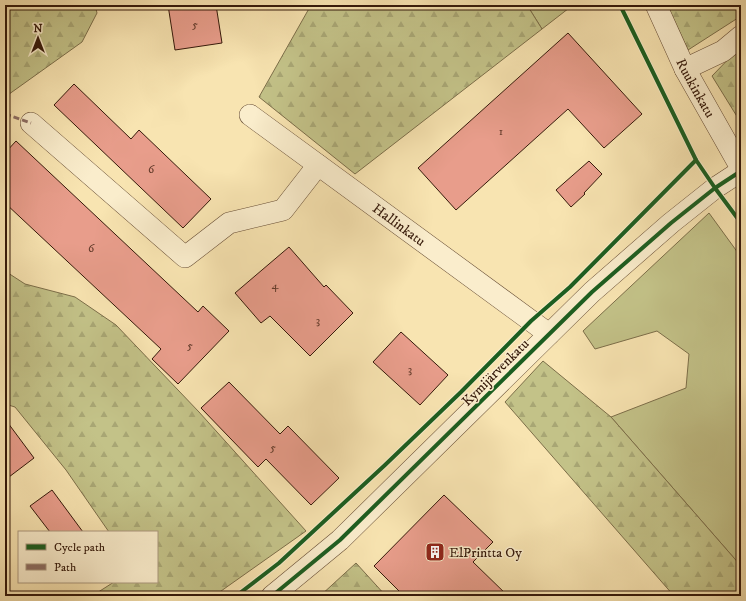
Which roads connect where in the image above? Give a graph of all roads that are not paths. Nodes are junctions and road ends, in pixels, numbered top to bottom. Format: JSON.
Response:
{"nodes":[{"id":1,"x":656,"y":5,"type":"edge"},
{"id":2,"x":741,"y":36,"type":"edge"},
{"id":3,"x":685,"y":69,"type":"junction"},
{"id":4,"x":250,"y":115,"type":"dead end"},
{"id":5,"x":31,"y":123,"type":"dead end"},
{"id":6,"x":318,"y":165,"type":"junction"},
{"id":7,"x":741,"y":170,"type":"edge"},
{"id":8,"x":549,"y":334,"type":"junction"},
{"id":9,"x":272,"y":596,"type":"edge"}],
"edges":[{"from":1,"to":3,"type":"street","name":"Ruukinkatu"},
{"from":2,"to":3,"type":"street"},
{"from":3,"to":7,"type":"street","name":"Ruukinkatu"},
{"from":4,"to":6,"type":"street","name":"Hallinkatu"},
{"from":5,"to":6,"type":"street"},
{"from":6,"to":8,"type":"street","name":"Hallinkatu"},
{"from":7,"to":8,"type":"street","name":"Kymijärvenkatu"},
{"from":8,"to":9,"type":"street","name":"Kymijärvenkatu"}]}
